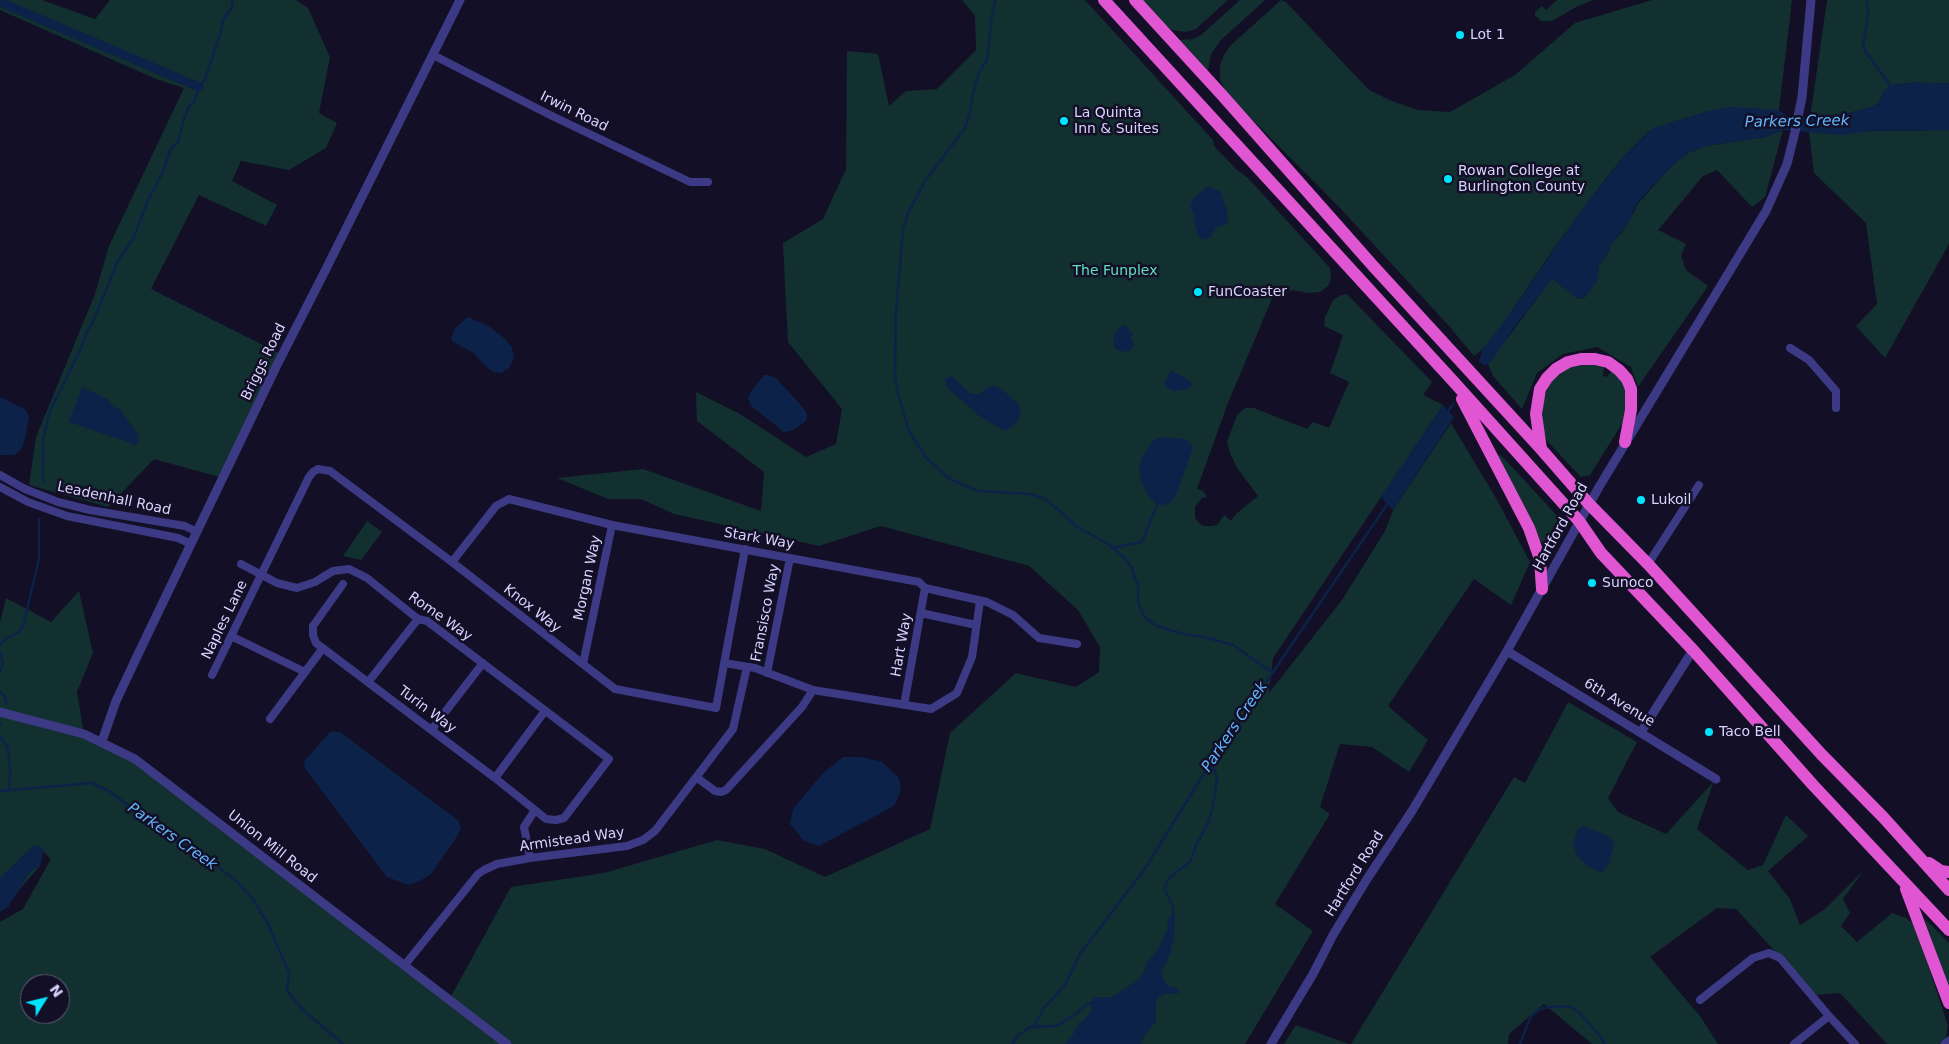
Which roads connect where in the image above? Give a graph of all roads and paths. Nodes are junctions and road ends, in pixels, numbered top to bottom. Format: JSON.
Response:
{"nodes":[{"id":1,"x":460,"y":0,"type":"edge"},
{"id":2,"x":1104,"y":0,"type":"edge"},
{"id":3,"x":1136,"y":0,"type":"edge"},
{"id":4,"x":1811,"y":0,"type":"edge"},
{"id":5,"x":432,"y":55,"type":"junction"},
{"id":6,"x":708,"y":182,"type":"dead end"},
{"id":7,"x":1790,"y":348,"type":"dead end"},
{"id":8,"x":1453,"y":381,"type":"junction"},
{"id":9,"x":1836,"y":408,"type":"dead end"},
{"id":10,"x":1625,"y":442,"type":"junction"},
{"id":11,"x":1541,"y":448,"type":"junction"},
{"id":12,"x":0,"y":475,"type":"edge"},
{"id":13,"x":1699,"y":485,"type":"dead end"},
{"id":14,"x":0,"y":487,"type":"edge"},
{"id":15,"x":1589,"y":504,"type":"junction"},
{"id":16,"x":1579,"y":521,"type":"junction"},
{"id":17,"x":612,"y":525,"type":"junction"},
{"id":18,"x":197,"y":532,"type":"junction"},
{"id":19,"x":191,"y":544,"type":"junction"},
{"id":20,"x":745,"y":549,"type":"junction"},
{"id":21,"x":790,"y":558,"type":"junction"},
{"id":22,"x":452,"y":562,"type":"junction"},
{"id":23,"x":241,"y":564,"type":"dead end"},
{"id":24,"x":1648,"y":564,"type":"junction"},
{"id":25,"x":261,"y":576,"type":"junction"},
{"id":26,"x":343,"y":584,"type":"dead end"},
{"id":27,"x":925,"y":588,"type":"junction"},
{"id":28,"x":1542,"y":588,"type":"junction"},
{"id":29,"x":980,"y":600,"type":"junction"},
{"id":30,"x":921,"y":613,"type":"junction"},
{"id":31,"x":418,"y":619,"type":"junction"},
{"id":32,"x":976,"y":625,"type":"junction"},
{"id":33,"x":231,"y":636,"type":"junction"},
{"id":34,"x":1077,"y":644,"type":"dead end"},
{"id":35,"x":323,"y":648,"type":"junction"},
{"id":36,"x":1693,"y":650,"type":"junction"},
{"id":37,"x":1507,"y":651,"type":"junction"},
{"id":38,"x":483,"y":663,"type":"junction"},
{"id":39,"x":583,"y":664,"type":"junction"},
{"id":40,"x":724,"y":664,"type":"junction"},
{"id":41,"x":747,"y":667,"type":"junction"},
{"id":42,"x":305,"y":672,"type":"junction"},
{"id":43,"x":767,"y":673,"type":"junction"},
{"id":44,"x":212,"y":675,"type":"dead end"},
{"id":45,"x":369,"y":681,"type":"junction"},
{"id":46,"x":812,"y":690,"type":"junction"},
{"id":47,"x":904,"y":705,"type":"junction"},
{"id":48,"x":545,"y":710,"type":"junction"},
{"id":49,"x":0,"y":712,"type":"edge"},
{"id":50,"x":270,"y":719,"type":"dead end"},
{"id":51,"x":432,"y":729,"type":"junction"},
{"id":52,"x":1642,"y":732,"type":"junction"},
{"id":53,"x":102,"y":742,"type":"junction"},
{"id":54,"x":609,"y":759,"type":"joint"},
{"id":55,"x":696,"y":777,"type":"junction"},
{"id":56,"x":495,"y":778,"type":"junction"},
{"id":57,"x":1716,"y":778,"type":"dead end"},
{"id":58,"x":534,"y":810,"type":"junction"},
{"id":59,"x":530,"y":858,"type":"junction"},
{"id":60,"x":1920,"y":858,"type":"junction"},
{"id":61,"x":1949,"y":872,"type":"edge"},
{"id":62,"x":1903,"y":882,"type":"junction"},
{"id":63,"x":1949,"y":890,"type":"edge"},
{"id":64,"x":1949,"y":930,"type":"edge"},
{"id":65,"x":404,"y":966,"type":"junction"},
{"id":66,"x":1700,"y":1000,"type":"dead end"},
{"id":67,"x":1949,"y":1003,"type":"edge"},
{"id":68,"x":1829,"y":1016,"type":"junction"},
{"id":69,"x":1949,"y":1041,"type":"edge"},
{"id":70,"x":507,"y":1044,"type":"edge"},
{"id":71,"x":1271,"y":1044,"type":"edge"},
{"id":72,"x":1794,"y":1044,"type":"edge"},
{"id":73,"x":1855,"y":1044,"type":"edge"},
{"id":74,"x":1945,"y":1044,"type":"edge"}],
"edges":[{"from":1,"to":5,"type":"street","name":"Briggs Road"},
{"from":2,"to":8,"type":"highway"},
{"from":3,"to":11,"type":"highway"},
{"from":4,"to":10,"type":"street","name":"Hartford Road"},
{"from":5,"to":6,"type":"street","name":"Irwin Road"},
{"from":5,"to":18,"type":"street","name":"Briggs Road"},
{"from":7,"to":9,"type":"street"},
{"from":8,"to":16,"type":"highway"},
{"from":8,"to":28,"type":"highway"},
{"from":10,"to":11,"type":"highway"},
{"from":10,"to":15,"type":"street","name":"Hartford Road"},
{"from":11,"to":15,"type":"highway"},
{"from":12,"to":18,"type":"street","name":"Leadenhall Road"},
{"from":13,"to":24,"type":"street"},
{"from":14,"to":19,"type":"street","name":"Leadenhall Road"},
{"from":15,"to":16,"type":"street","name":"Hartford Road"},
{"from":15,"to":24,"type":"highway"},
{"from":16,"to":28,"type":"street","name":"Hartford Road"},
{"from":16,"to":36,"type":"highway"},
{"from":17,"to":20,"type":"street","name":"Stark Way"},
{"from":17,"to":22,"type":"street","name":"Stark Way"},
{"from":17,"to":39,"type":"street","name":"Morgan Way"},
{"from":18,"to":19,"type":"street","name":"Briggs Road"},
{"from":19,"to":53,"type":"street","name":"Briggs Road"},
{"from":20,"to":21,"type":"street","name":"Stark Way"},
{"from":20,"to":40,"type":"street","name":"Knox Way"},
{"from":21,"to":27,"type":"street","name":"Stark Way"},
{"from":21,"to":43,"type":"street","name":"Fransisco Way"},
{"from":22,"to":25,"type":"street","name":"Knox Way"},
{"from":22,"to":39,"type":"street","name":"Knox Way"},
{"from":23,"to":25,"type":"street","name":"Rome Way"},
{"from":24,"to":60,"type":"highway"},
{"from":25,"to":31,"type":"street","name":"Rome Way"},
{"from":25,"to":33,"type":"street","name":"Naples Lane"},
{"from":26,"to":35,"type":"street","name":"Turin Way"},
{"from":27,"to":29,"type":"street","name":"Stark Way"},
{"from":27,"to":30,"type":"street","name":"Hart Way"},
{"from":28,"to":37,"type":"street","name":"Hartford Road"},
{"from":29,"to":32,"type":"street"},
{"from":29,"to":34,"type":"street","name":"Stark Way"},
{"from":30,"to":32,"type":"street"},
{"from":30,"to":47,"type":"street","name":"Hart Way"},
{"from":31,"to":38,"type":"street","name":"Rome Way"},
{"from":31,"to":45,"type":"street"},
{"from":32,"to":47,"type":"street"},
{"from":33,"to":42,"type":"street"},
{"from":33,"to":44,"type":"street","name":"Naples Lane"},
{"from":35,"to":42,"type":"street"},
{"from":35,"to":45,"type":"street","name":"Turin Way"},
{"from":36,"to":52,"type":"street"},
{"from":36,"to":62,"type":"highway"},
{"from":37,"to":52,"type":"street","name":"6th Avenue"},
{"from":37,"to":71,"type":"street","name":"Hartford Road"},
{"from":38,"to":48,"type":"street","name":"Rome Way"},
{"from":38,"to":51,"type":"street"},
{"from":39,"to":40,"type":"street","name":"Knox Way"},
{"from":40,"to":41,"type":"street"},
{"from":41,"to":43,"type":"street"},
{"from":41,"to":55,"type":"street","name":"Armistead Way"},
{"from":42,"to":50,"type":"street"},
{"from":43,"to":46,"type":"street"},
{"from":45,"to":51,"type":"street","name":"Turin Way"},
{"from":46,"to":47,"type":"street"},
{"from":46,"to":55,"type":"street"},
{"from":48,"to":54,"type":"street","name":"Rome Way"},
{"from":48,"to":56,"type":"street"},
{"from":49,"to":53,"type":"street","name":"Union Mill Road"},
{"from":51,"to":56,"type":"street","name":"Turin Way"},
{"from":52,"to":57,"type":"street","name":"6th Avenue"},
{"from":53,"to":65,"type":"street","name":"Union Mill Road"},
{"from":54,"to":58,"type":"street","name":"Turin Way"},
{"from":55,"to":59,"type":"street","name":"Armistead Way"},
{"from":56,"to":58,"type":"street","name":"Turin Way"},
{"from":58,"to":59,"type":"street"},
{"from":59,"to":65,"type":"street","name":"Armistead Way"},
{"from":60,"to":61,"type":"highway"},
{"from":60,"to":63,"type":"highway"},
{"from":62,"to":64,"type":"highway"},
{"from":62,"to":67,"type":"highway"},
{"from":65,"to":70,"type":"street","name":"Union Mill Road"},
{"from":66,"to":68,"type":"street"},
{"from":68,"to":72,"type":"street"},
{"from":68,"to":73,"type":"street"},
{"from":69,"to":74,"type":"street"}]}
